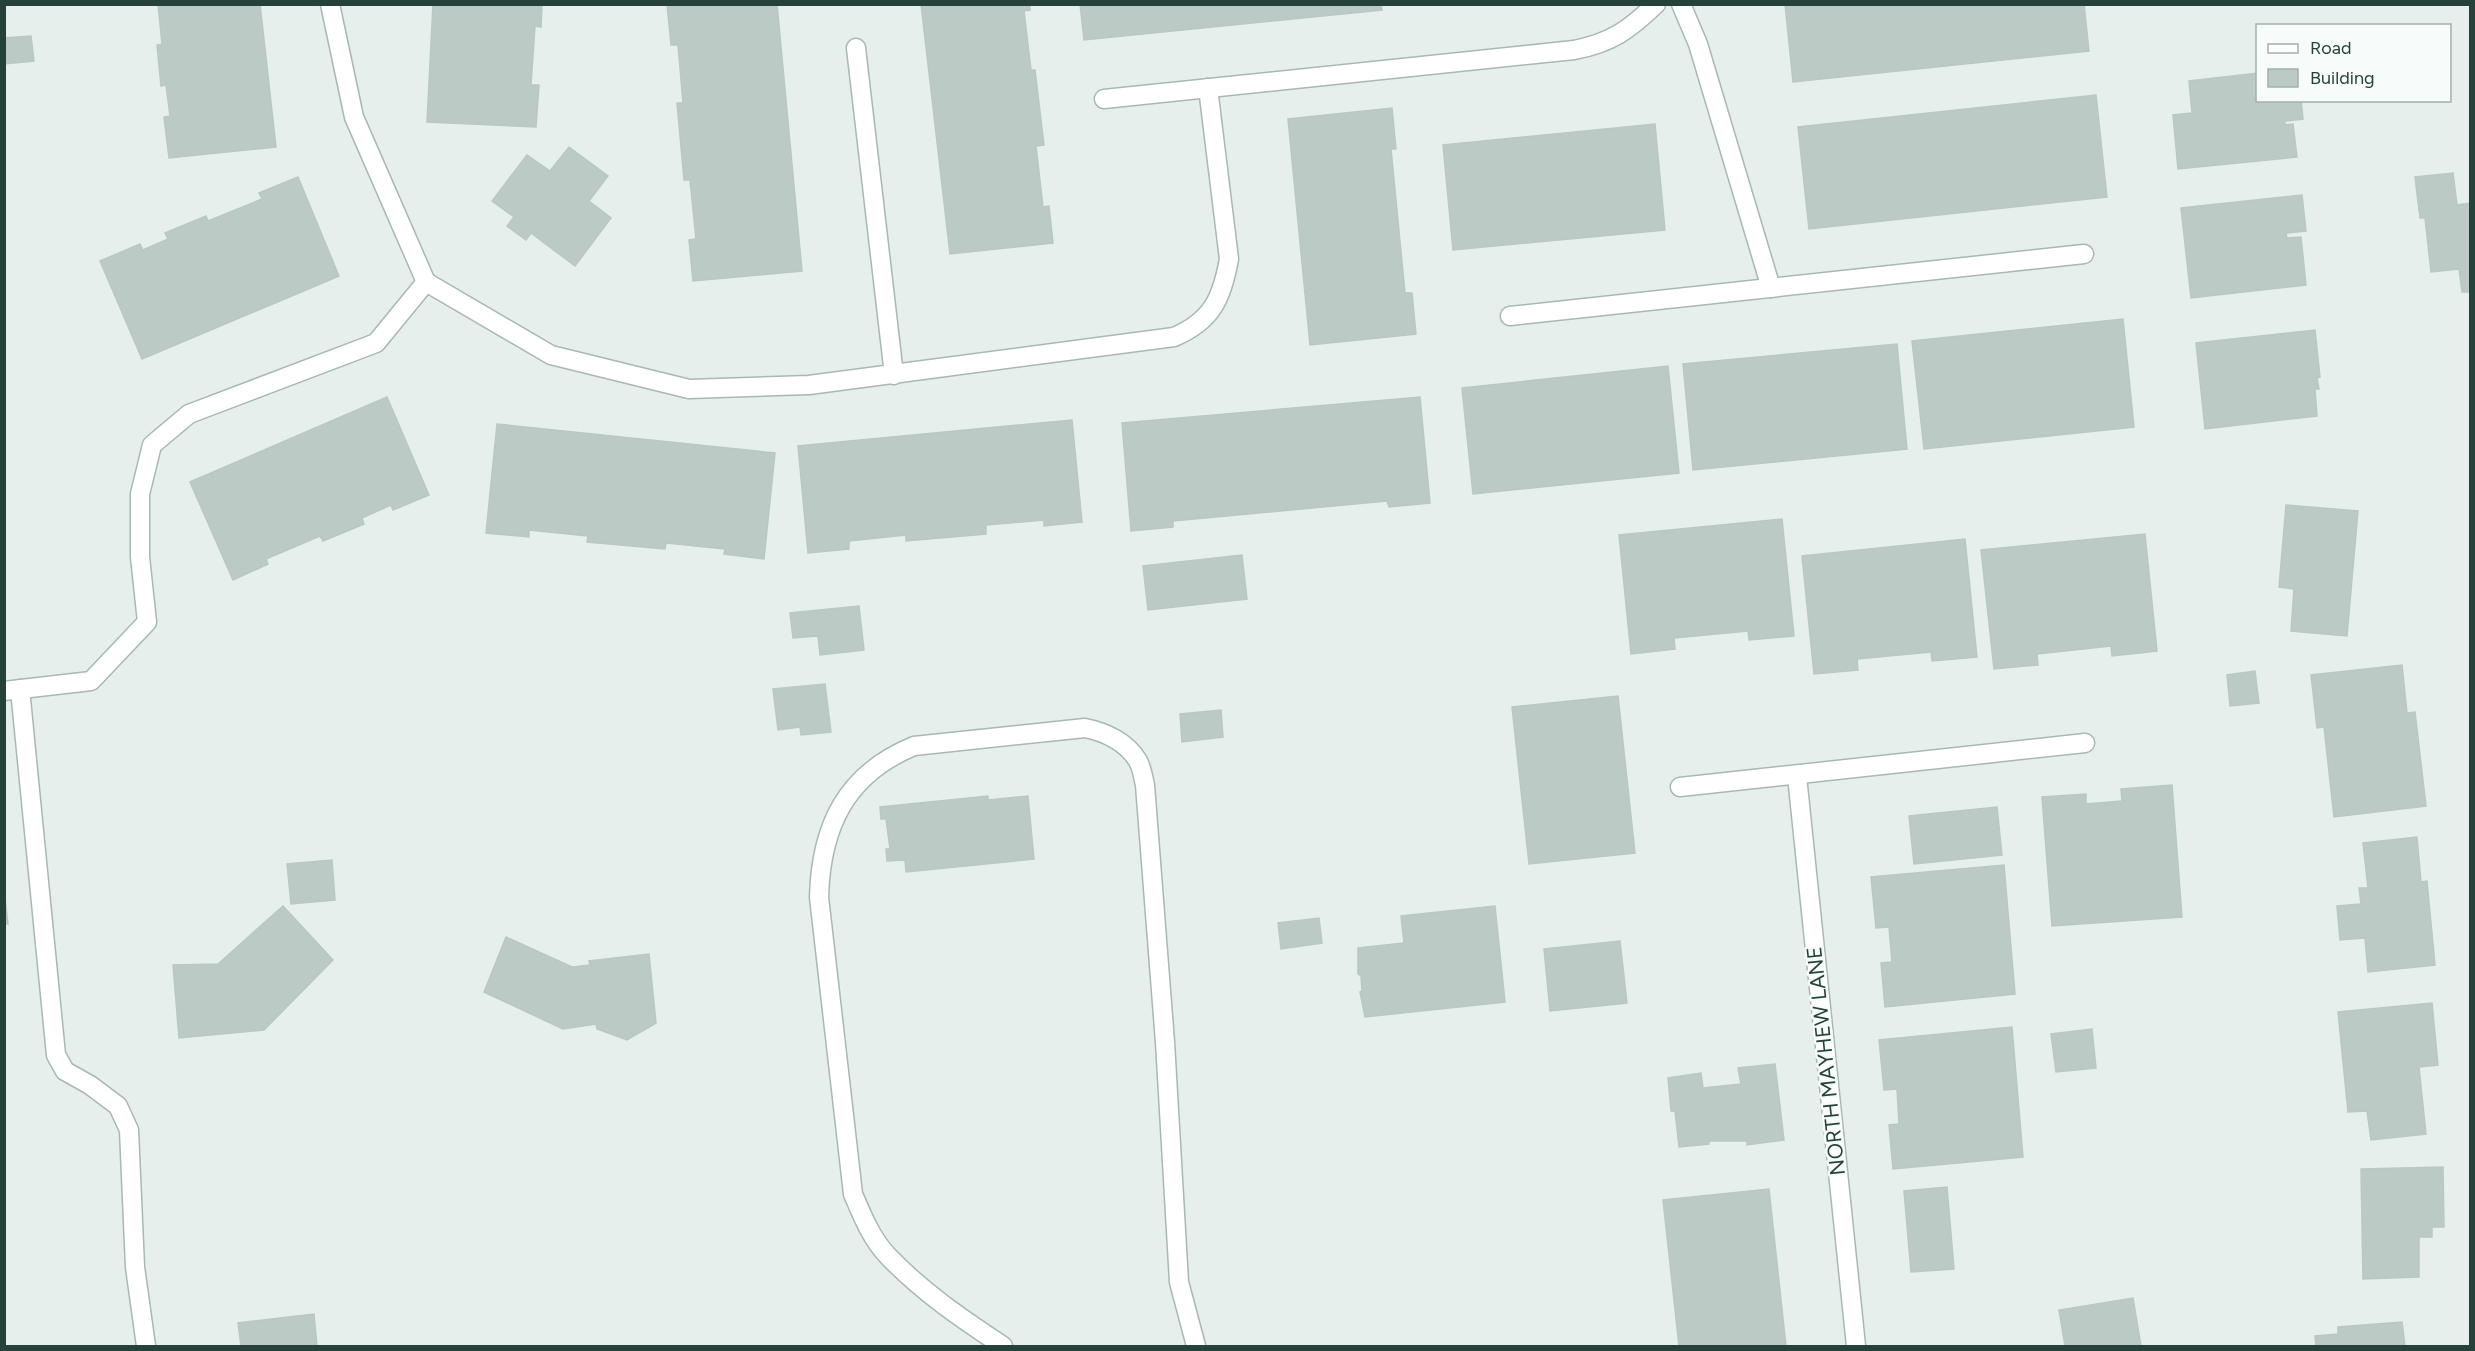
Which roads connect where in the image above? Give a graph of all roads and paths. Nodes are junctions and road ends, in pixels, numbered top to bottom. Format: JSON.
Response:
{"nodes":[{"id":1,"x":330,"y":4,"type":"edge"},
{"id":2,"x":1656,"y":4,"type":"edge"},
{"id":3,"x":1681,"y":4,"type":"edge"},
{"id":4,"x":856,"y":48,"type":"dead end"},
{"id":5,"x":1208,"y":88,"type":"junction"},
{"id":6,"x":1104,"y":99,"type":"dead end"},
{"id":7,"x":2084,"y":254,"type":"dead end"},
{"id":8,"x":426,"y":282,"type":"junction"},
{"id":9,"x":1771,"y":288,"type":"junction"},
{"id":10,"x":1510,"y":316,"type":"dead end"},
{"id":11,"x":894,"y":375,"type":"junction"},
{"id":12,"x":12,"y":690,"type":"edge"},
{"id":13,"x":2085,"y":743,"type":"dead end"},
{"id":14,"x":1797,"y":776,"type":"junction"},
{"id":15,"x":1680,"y":787,"type":"dead end"},
{"id":16,"x":146,"y":1347,"type":"edge"},
{"id":17,"x":1003,"y":1347,"type":"edge"},
{"id":18,"x":1196,"y":1347,"type":"edge"},
{"id":19,"x":1856,"y":1347,"type":"edge"}],
"edges":[{"from":1,"to":8,"type":"street"},
{"from":2,"to":5,"type":"street"},
{"from":3,"to":9,"type":"street"},
{"from":4,"to":11,"type":"street"},
{"from":5,"to":6,"type":"street"},
{"from":5,"to":11,"type":"street"},
{"from":7,"to":9,"type":"street"},
{"from":8,"to":11,"type":"street"},
{"from":8,"to":12,"type":"street"},
{"from":9,"to":10,"type":"street"},
{"from":12,"to":16,"type":"street"},
{"from":13,"to":14,"type":"street"},
{"from":14,"to":15,"type":"street"},
{"from":14,"to":19,"type":"street","name":"NORTH MAYHEW LANE"},
{"from":17,"to":18,"type":"street"}]}
